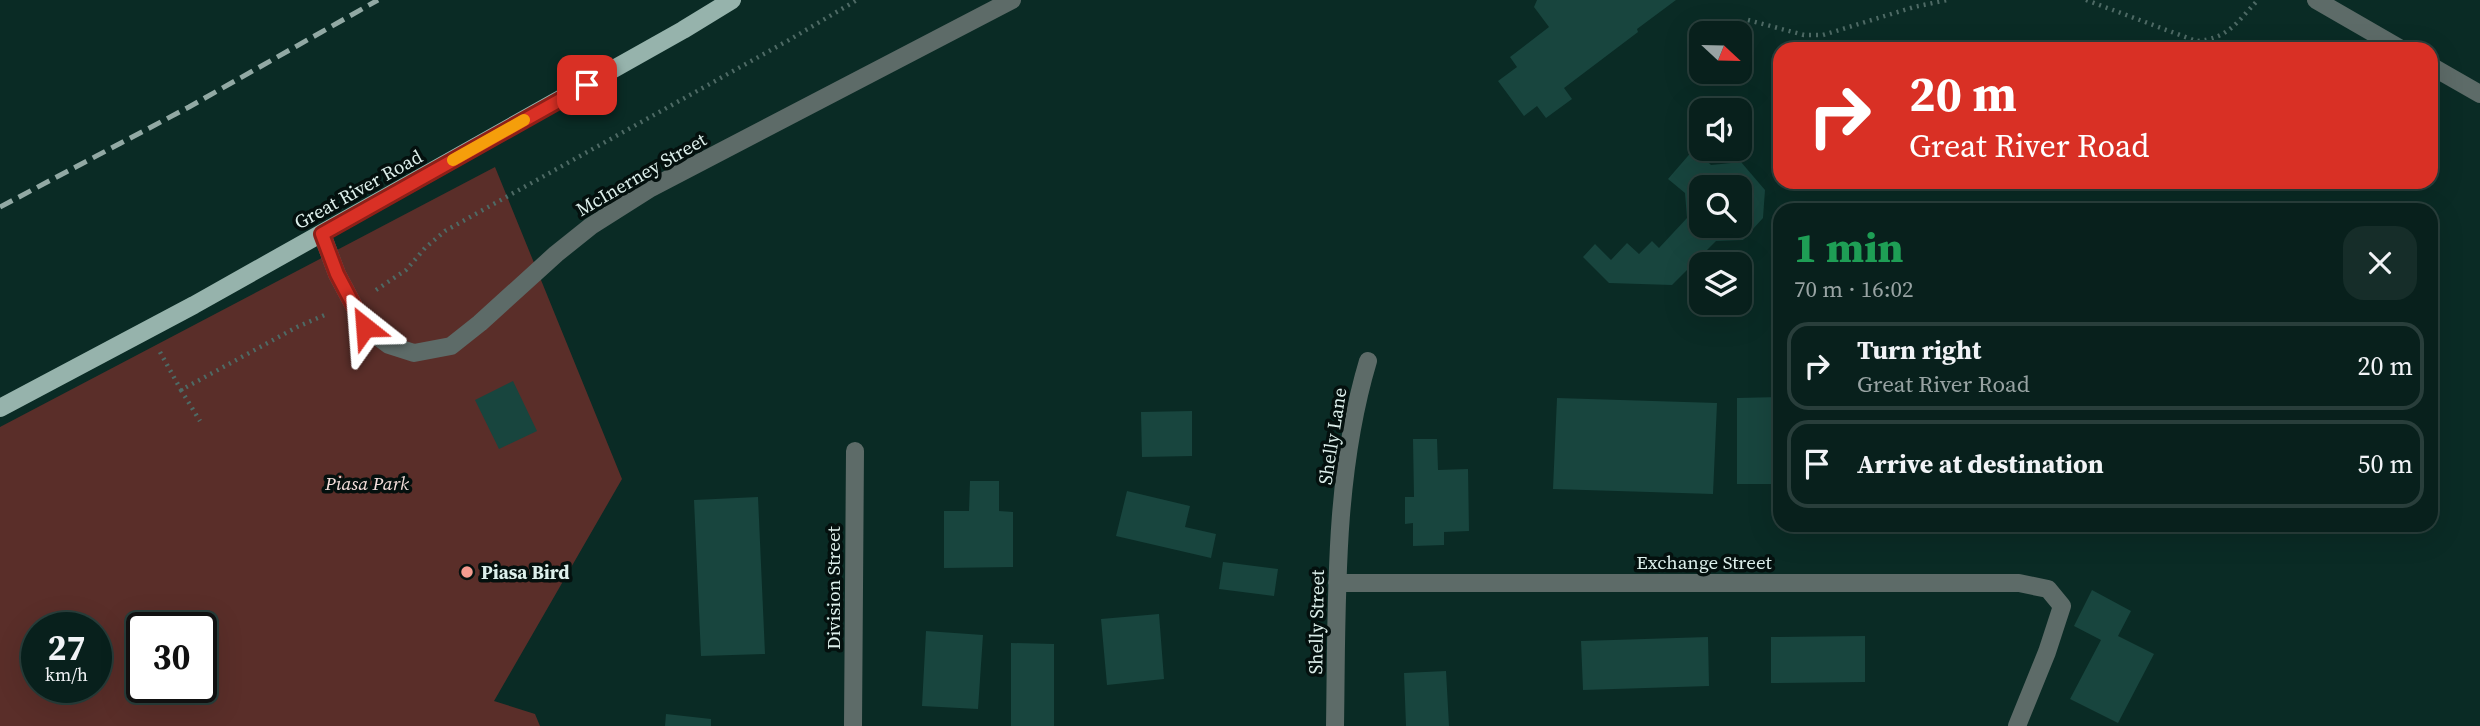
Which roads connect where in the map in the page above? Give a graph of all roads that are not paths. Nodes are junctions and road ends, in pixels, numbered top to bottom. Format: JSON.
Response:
{"nodes":[{"id":1,"x":732,"y":0,"type":"edge"},
{"id":2,"x":1012,"y":0,"type":"edge"},
{"id":3,"x":2316,"y":0,"type":"edge"},
{"id":4,"x":2389,"y":42,"type":"edge"},
{"id":5,"x":2438,"y":70,"type":"edge"},
{"id":6,"x":2480,"y":94,"type":"edge"},
{"id":7,"x":322,"y":234,"type":"junction"},
{"id":8,"x":1368,"y":361,"type":"dead end"},
{"id":9,"x":0,"y":408,"type":"edge"},
{"id":10,"x":855,"y":451,"type":"dead end"},
{"id":11,"x":1342,"y":518,"type":"joint"},
{"id":12,"x":1337,"y":583,"type":"junction"},
{"id":13,"x":853,"y":726,"type":"edge"},
{"id":14,"x":1335,"y":726,"type":"edge"},
{"id":15,"x":2017,"y":726,"type":"edge"}],
"edges":[{"from":1,"to":7,"type":"main road","name":"Great River Road"},
{"from":2,"to":7,"type":"street","name":"McInerney Street"},
{"from":3,"to":4,"type":"street"},
{"from":5,"to":6,"type":"street"},
{"from":7,"to":9,"type":"main road","name":"Great River Road"},
{"from":8,"to":11,"type":"street","name":"Shelly Lane"},
{"from":10,"to":13,"type":"street","name":"Division Street"},
{"from":11,"to":12,"type":"street","name":"Shelly Street"},
{"from":12,"to":14,"type":"street","name":"Shelly Street"},
{"from":12,"to":15,"type":"street","name":"Exchange Street"}]}
